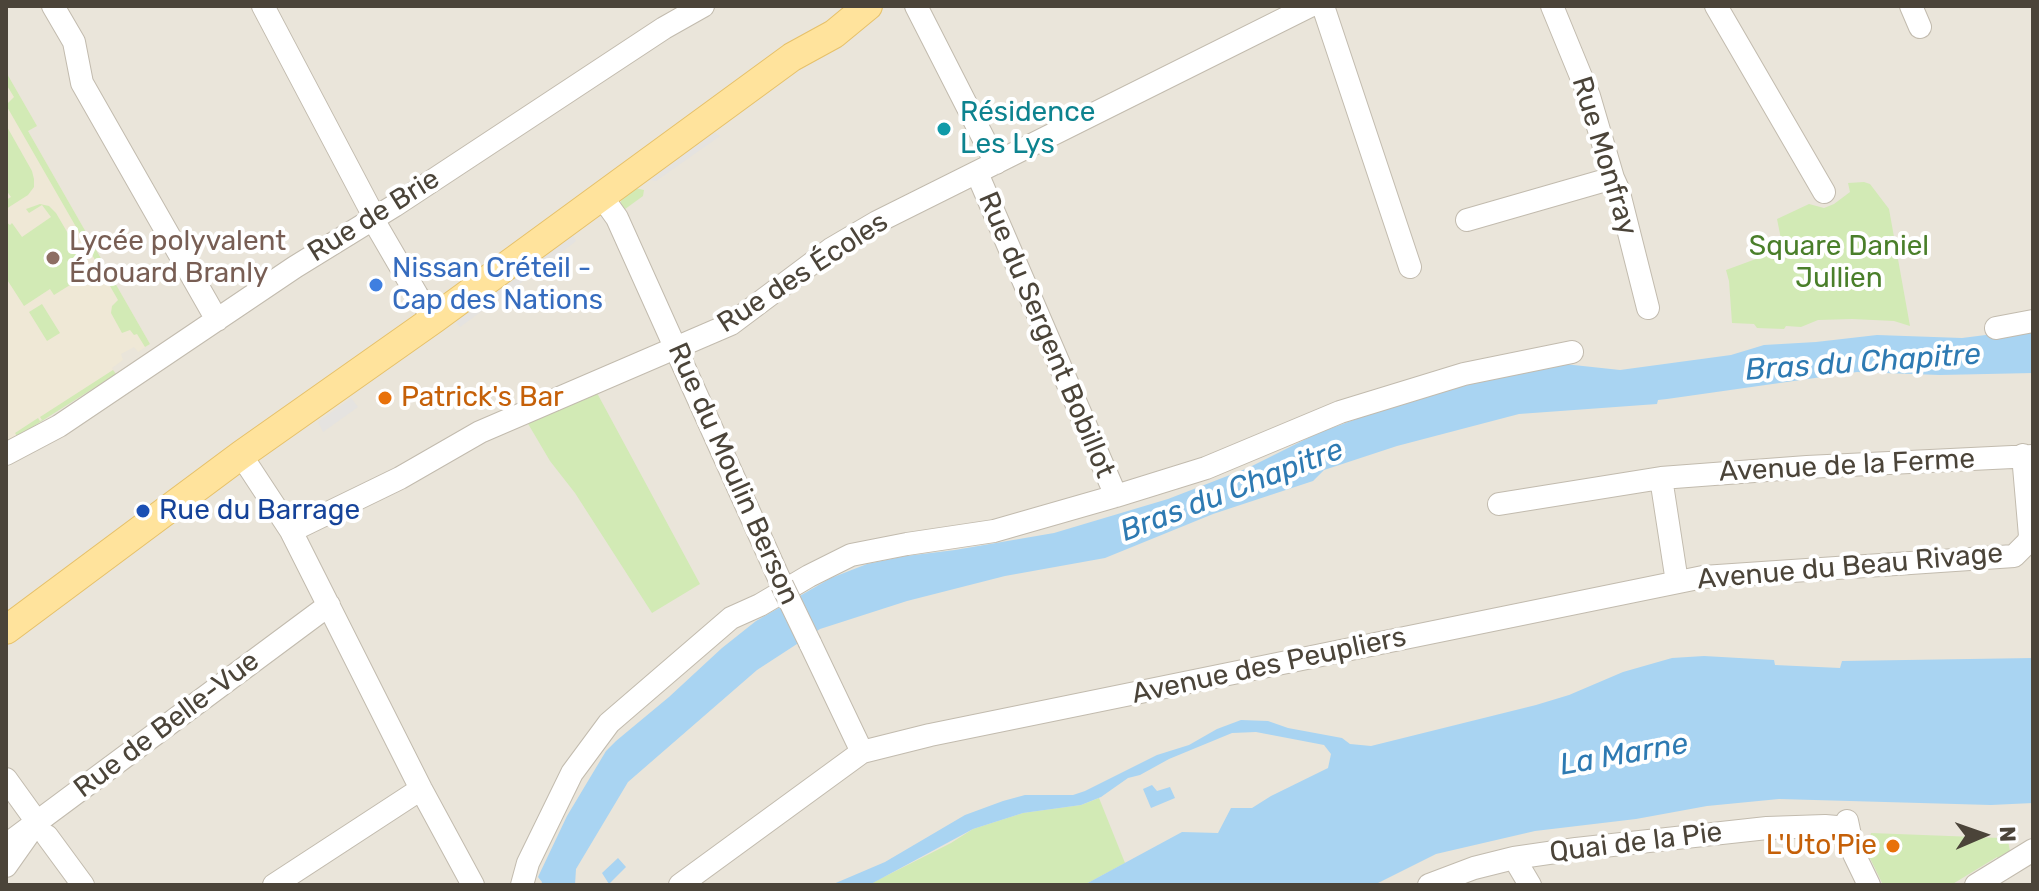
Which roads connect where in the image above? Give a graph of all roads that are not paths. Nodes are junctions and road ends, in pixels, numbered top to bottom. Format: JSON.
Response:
{"nodes":[{"id":1,"x":53,"y":6,"type":"edge"},
{"id":2,"x":263,"y":6,"type":"edge"},
{"id":3,"x":703,"y":6,"type":"edge"},
{"id":4,"x":842,"y":6,"type":"edge"},
{"id":5,"x":868,"y":6,"type":"edge"},
{"id":6,"x":916,"y":6,"type":"edge"},
{"id":7,"x":1310,"y":6,"type":"edge"},
{"id":8,"x":1323,"y":6,"type":"edge"},
{"id":9,"x":1552,"y":6,"type":"edge"},
{"id":10,"x":1716,"y":6,"type":"edge"},
{"id":11,"x":1911,"y":6,"type":"edge"},
{"id":12,"x":1920,"y":27,"type":"dead end"},
{"id":13,"x":792,"y":57,"type":"junction"},
{"id":14,"x":986,"y":168,"type":"junction"},
{"id":15,"x":1613,"y":178,"type":"junction"},
{"id":16,"x":1824,"y":192,"type":"dead end"},
{"id":17,"x":602,"y":197,"type":"junction"},
{"id":18,"x":375,"y":216,"type":"junction"},
{"id":19,"x":1467,"y":220,"type":"dead end"},
{"id":20,"x":1410,"y":267,"type":"dead end"},
{"id":21,"x":1648,"y":308,"type":"dead end"},
{"id":22,"x":434,"y":319,"type":"junction"},
{"id":23,"x":217,"y":320,"type":"junction"},
{"id":24,"x":2033,"y":321,"type":"edge"},
{"id":25,"x":1996,"y":328,"type":"dead end"},
{"id":26,"x":676,"y":348,"type":"junction"},
{"id":27,"x":1572,"y":352,"type":"dead end"},
{"id":28,"x":6,"y":454,"type":"edge"},
{"id":29,"x":241,"y":455,"type":"junction"},
{"id":30,"x":2028,"y":456,"type":"edge"},
{"id":31,"x":1661,"y":478,"type":"junction"},
{"id":32,"x":1116,"y":496,"type":"junction"},
{"id":33,"x":1499,"y":504,"type":"dead end"},
{"id":34,"x":291,"y":531,"type":"junction"},
{"id":35,"x":1677,"y":582,"type":"junction"},
{"id":36,"x":329,"y":605,"type":"junction"},
{"id":37,"x":6,"y":630,"type":"edge"},
{"id":38,"x":862,"y":752,"type":"junction"},
{"id":39,"x":6,"y":779,"type":"edge"},
{"id":40,"x":421,"y":789,"type":"junction"},
{"id":41,"x":42,"y":829,"type":"junction"},
{"id":42,"x":6,"y":845,"type":"edge"},
{"id":43,"x":2033,"y":850,"type":"edge"},
{"id":44,"x":1514,"y":858,"type":"junction"},
{"id":45,"x":6,"y":866,"type":"edge"},
{"id":46,"x":83,"y":885,"type":"edge"},
{"id":47,"x":274,"y":885,"type":"edge"},
{"id":48,"x":473,"y":885,"type":"edge"},
{"id":49,"x":522,"y":885,"type":"edge"},
{"id":50,"x":680,"y":885,"type":"edge"},
{"id":51,"x":1429,"y":885,"type":"edge"},
{"id":52,"x":1530,"y":885,"type":"edge"},
{"id":53,"x":1869,"y":885,"type":"edge"},
{"id":54,"x":1976,"y":885,"type":"edge"}],
"edges":[{"from":1,"to":23,"type":"street"},
{"from":2,"to":18,"type":"street"},
{"from":3,"to":18,"type":"street","name":"Rue de Brie"},
{"from":4,"to":13,"type":"main road"},
{"from":5,"to":13,"type":"main road"},
{"from":6,"to":14,"type":"street","name":"Rue du Sergent Bobillot"},
{"from":7,"to":14,"type":"street","name":"Rue des Écoles"},
{"from":8,"to":20,"type":"street"},
{"from":9,"to":15,"type":"street","name":"Rue Monfray"},
{"from":10,"to":16,"type":"street"},
{"from":11,"to":12,"type":"street"},
{"from":13,"to":17,"type":"main road"},
{"from":14,"to":26,"type":"street","name":"Rue des Écoles"},
{"from":14,"to":32,"type":"street","name":"Rue du Sergent Bobillot"},
{"from":15,"to":19,"type":"street"},
{"from":15,"to":21,"type":"street","name":"Rue Monfray"},
{"from":17,"to":22,"type":"main road"},
{"from":17,"to":26,"type":"street","name":"Rue du Moulin Berson"},
{"from":18,"to":22,"type":"street"},
{"from":18,"to":23,"type":"street","name":"Rue de Brie"},
{"from":22,"to":29,"type":"main road"},
{"from":23,"to":28,"type":"street","name":"Rue de Brie"},
{"from":24,"to":25,"type":"street"},
{"from":26,"to":34,"type":"street","name":"Rue des Écoles"},
{"from":26,"to":38,"type":"street","name":"Rue du Moulin Berson","bridge":true},
{"from":27,"to":32,"type":"street"},
{"from":29,"to":34,"type":"street"},
{"from":29,"to":37,"type":"main road"},
{"from":30,"to":31,"type":"street","name":"Avenue de la Ferme"},
{"from":30,"to":35,"type":"street","name":"Avenue du Beau Rivage"},
{"from":31,"to":33,"type":"street","name":"Avenue de la Ferme"},
{"from":31,"to":35,"type":"street"},
{"from":32,"to":49,"type":"street"},
{"from":34,"to":36,"type":"street"},
{"from":35,"to":38,"type":"street","name":"Avenue des Peupliers"},
{"from":36,"to":40,"type":"street"},
{"from":36,"to":41,"type":"street","name":"Rue de Belle-Vue"},
{"from":38,"to":50,"type":"street"},
{"from":39,"to":41,"type":"street"},
{"from":40,"to":47,"type":"street"},
{"from":40,"to":48,"type":"street"},
{"from":41,"to":42,"type":"street","name":"Rue de Belle-Vue"},
{"from":41,"to":45,"type":"street"},
{"from":41,"to":46,"type":"street"},
{"from":43,"to":54,"type":"street"},
{"from":44,"to":51,"type":"street","name":"Quai de la Pie"},
{"from":44,"to":52,"type":"street"},
{"from":44,"to":53,"type":"street","name":"Quai de la Pie"}]}
